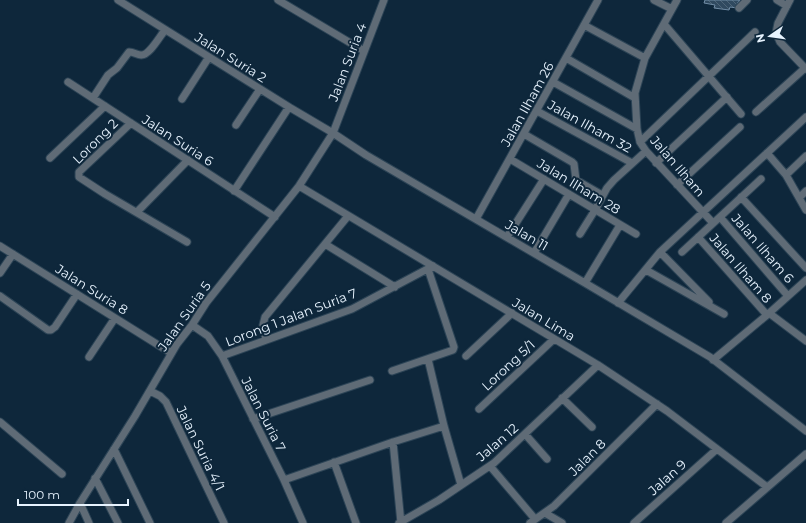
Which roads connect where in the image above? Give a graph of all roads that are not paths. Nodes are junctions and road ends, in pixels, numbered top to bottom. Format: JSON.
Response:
{"nodes":[{"id":1,"x":118,"y":0,"type":"edge"},
{"id":2,"x":278,"y":0,"type":"edge"},
{"id":3,"x":384,"y":0,"type":"edge"},
{"id":4,"x":598,"y":0,"type":"edge"},
{"id":5,"x":654,"y":0,"type":"edge"},
{"id":6,"x":677,"y":0,"type":"edge"},
{"id":7,"x":747,"y":0,"type":"edge"},
{"id":8,"x":777,"y":0,"type":"edge"},
{"id":9,"x":789,"y":2,"type":"edge"},
{"id":10,"x":740,"y":8,"type":"dead end"},
{"id":11,"x":672,"y":10,"type":"junction"},
{"id":12,"x":664,"y":24,"type":"junction"},
{"id":13,"x":584,"y":25,"type":"junction"},
{"id":14,"x":165,"y":30,"type":"junction"},
{"id":15,"x":755,"y":32,"type":"dead end"},
{"id":16,"x":364,"y":51,"type":"junction"},
{"id":17,"x":209,"y":57,"type":"junction"},
{"id":18,"x":566,"y":58,"type":"junction"},
{"id":19,"x":645,"y":58,"type":"junction"},
{"id":20,"x":806,"y":68,"type":"edge"},
{"id":21,"x":709,"y":77,"type":"junction"},
{"id":22,"x":68,"y":82,"type":"dead end"},
{"id":23,"x":553,"y":82,"type":"junction"},
{"id":24,"x":260,"y":89,"type":"junction"},
{"id":25,"x":727,"y":97,"type":"junction"},
{"id":26,"x":93,"y":98,"type":"junction"},
{"id":27,"x":635,"y":98,"type":"junction"},
{"id":28,"x":182,"y":99,"type":"dead end"},
{"id":29,"x":105,"y":106,"type":"junction"},
{"id":30,"x":289,"y":107,"type":"junction"},
{"id":31,"x":537,"y":111,"type":"junction"},
{"id":32,"x":756,"y":112,"type":"dead end"},
{"id":33,"x":741,"y":114,"type":"dead end"},
{"id":34,"x":806,"y":117,"type":"edge"},
{"id":35,"x":130,"y":123,"type":"junction"},
{"id":36,"x":236,"y":125,"type":"dead end"},
{"id":37,"x":740,"y":127,"type":"dead end"},
{"id":38,"x":637,"y":128,"type":"junction"},
{"id":39,"x":333,"y":133,"type":"junction"},
{"id":40,"x":524,"y":134,"type":"junction"},
{"id":41,"x":640,"y":142,"type":"junction"},
{"id":42,"x":646,"y":151,"type":"junction"},
{"id":43,"x":767,"y":153,"type":"junction"},
{"id":44,"x":806,"y":156,"type":"edge"},
{"id":45,"x":50,"y":158,"type":"dead end"},
{"id":46,"x":510,"y":159,"type":"junction"},
{"id":47,"x":188,"y":160,"type":"junction"},
{"id":48,"x":632,"y":163,"type":"junction"},
{"id":49,"x":656,"y":163,"type":"junction"},
{"id":50,"x":786,"y":175,"type":"junction"},
{"id":51,"x":544,"y":179,"type":"junction"},
{"id":52,"x":761,"y":179,"type":"dead end"},
{"id":53,"x":677,"y":185,"type":"junction"},
{"id":54,"x":299,"y":186,"type":"junction"},
{"id":55,"x":234,"y":191,"type":"junction"},
{"id":56,"x":806,"y":191,"type":"edge"},
{"id":57,"x":569,"y":194,"type":"junction"},
{"id":58,"x":602,"y":195,"type":"junction"},
{"id":59,"x":741,"y":197,"type":"junction"},
{"id":60,"x":800,"y":197,"type":"junction"},
{"id":61,"x":595,"y":210,"type":"junction"},
{"id":62,"x":806,"y":210,"type":"edge"},
{"id":63,"x":137,"y":212,"type":"junction"},
{"id":64,"x":702,"y":212,"type":"junction"},
{"id":65,"x":348,"y":216,"type":"junction"},
{"id":66,"x":274,"y":217,"type":"junction"},
{"id":67,"x":720,"y":217,"type":"junction"},
{"id":68,"x":476,"y":219,"type":"junction"},
{"id":69,"x":713,"y":223,"type":"junction"},
{"id":70,"x":620,"y":225,"type":"junction"},
{"id":71,"x":580,"y":234,"type":"dead end"},
{"id":72,"x":636,"y":234,"type":"dead end"},
{"id":73,"x":507,"y":237,"type":"junction"},
{"id":74,"x":698,"y":237,"type":"junction"},
{"id":75,"x":187,"y":242,"type":"dead end"},
{"id":76,"x":325,"y":244,"type":"junction"},
{"id":77,"x":0,"y":246,"type":"edge"},
{"id":78,"x":660,"y":252,"type":"junction"},
{"id":79,"x":682,"y":252,"type":"dead end"},
{"id":80,"x":534,"y":253,"type":"junction"},
{"id":81,"x":13,"y":254,"type":"junction"},
{"id":82,"x":431,"y":268,"type":"junction"},
{"id":83,"x":806,"y":268,"type":"edge"},
{"id":84,"x":646,"y":270,"type":"junction"},
{"id":85,"x":0,"y":273,"type":"edge"},
{"id":86,"x":806,"y":280,"type":"edge"},
{"id":87,"x":585,"y":283,"type":"junction"},
{"id":88,"x":394,"y":287,"type":"junction"},
{"id":89,"x":77,"y":294,"type":"junction"},
{"id":90,"x":0,"y":296,"type":"edge"},
{"id":91,"x":788,"y":296,"type":"junction"},
{"id":92,"x":618,"y":303,"type":"junction"},
{"id":93,"x":714,"y":308,"type":"junction"},
{"id":94,"x":512,"y":313,"type":"junction"},
{"id":95,"x":724,"y":314,"type":"dead end"},
{"id":96,"x":768,"y":314,"type":"junction"},
{"id":97,"x":115,"y":318,"type":"junction"},
{"id":98,"x":192,"y":325,"type":"junction"},
{"id":99,"x":554,"y":339,"type":"junction"},
{"id":100,"x":266,"y":340,"type":"junction"},
{"id":101,"x":806,"y":341,"type":"edge"},
{"id":102,"x":171,"y":353,"type":"junction"},
{"id":103,"x":89,"y":356,"type":"dead end"},
{"id":104,"x":222,"y":356,"type":"junction"},
{"id":105,"x":466,"y":356,"type":"dead end"},
{"id":106,"x":428,"y":359,"type":"junction"},
{"id":107,"x":712,"y":359,"type":"junction"},
{"id":108,"x":598,"y":365,"type":"junction"},
{"id":109,"x":392,"y":371,"type":"dead end"},
{"id":110,"x":370,"y":380,"type":"dead end"},
{"id":111,"x":150,"y":391,"type":"junction"},
{"id":112,"x":562,"y":398,"type":"junction"},
{"id":113,"x":657,"y":404,"type":"junction"},
{"id":114,"x":479,"y":409,"type":"dead end"},
{"id":115,"x":253,"y":419,"type":"junction"},
{"id":116,"x":0,"y":422,"type":"edge"},
{"id":117,"x":444,"y":426,"type":"junction"},
{"id":118,"x":592,"y":427,"type":"dead end"},
{"id":119,"x":806,"y":431,"type":"edge"},
{"id":120,"x":525,"y":434,"type":"junction"},
{"id":121,"x":393,"y":442,"type":"junction"},
{"id":122,"x":114,"y":449,"type":"junction"},
{"id":123,"x":717,"y":449,"type":"junction"},
{"id":124,"x":806,"y":454,"type":"edge"},
{"id":125,"x":547,"y":459,"type":"dead end"},
{"id":126,"x":334,"y":462,"type":"junction"},
{"id":127,"x":490,"y":466,"type":"junction"},
{"id":128,"x":62,"y":474,"type":"dead end"},
{"id":129,"x":96,"y":478,"type":"junction"},
{"id":130,"x":284,"y":480,"type":"junction"},
{"id":131,"x":461,"y":485,"type":"junction"},
{"id":132,"x":767,"y":487,"type":"junction"},
{"id":133,"x":80,"y":503,"type":"junction"},
{"id":134,"x":545,"y":513,"type":"junction"},
{"id":135,"x":532,"y":521,"type":"edge"},
{"id":136,"x":70,"y":523,"type":"edge"},
{"id":137,"x":89,"y":523,"type":"edge"},
{"id":138,"x":118,"y":523,"type":"edge"},
{"id":139,"x":150,"y":523,"type":"edge"},
{"id":140,"x":224,"y":523,"type":"edge"},
{"id":141,"x":302,"y":523,"type":"edge"},
{"id":142,"x":356,"y":523,"type":"edge"},
{"id":143,"x":400,"y":523,"type":"edge"},
{"id":144,"x":562,"y":523,"type":"edge"},
{"id":145,"x":634,"y":523,"type":"edge"},
{"id":146,"x":726,"y":523,"type":"edge"}],
"edges":[{"from":1,"to":14,"type":"street","name":"Jalan Suria 2"},
{"from":2,"to":16,"type":"street"},
{"from":3,"to":16,"type":"street","name":"Jalan Suria 4"},
{"from":4,"to":13,"type":"street","name":"Jalan Ilham 26"},
{"from":5,"to":11,"type":"street"},
{"from":6,"to":11,"type":"street","name":"Jalan Ilham"},
{"from":7,"to":10,"type":"street"},
{"from":8,"to":9,"type":"street"},
{"from":9,"to":20,"type":"street"},
{"from":11,"to":12,"type":"street","name":"Jalan Ilham"},
{"from":12,"to":19,"type":"street","name":"Jalan Ilham"},
{"from":12,"to":21,"type":"street"},
{"from":13,"to":18,"type":"street","name":"Jalan Ilham 26"},
{"from":13,"to":19,"type":"street"},
{"from":14,"to":17,"type":"street","name":"Jalan Suria 2"},
{"from":14,"to":26,"type":"street"},
{"from":15,"to":21,"type":"street"},
{"from":16,"to":39,"type":"street","name":"Jalan Suria 4"},
{"from":17,"to":24,"type":"street","name":"Jalan Suria 2"},
{"from":17,"to":28,"type":"street"},
{"from":18,"to":23,"type":"street","name":"Jalan Ilham 26"},
{"from":18,"to":27,"type":"street"},
{"from":19,"to":27,"type":"street","name":"Jalan Ilham"},
{"from":20,"to":32,"type":"street"},
{"from":21,"to":25,"type":"street"},
{"from":21,"to":41,"type":"street"},
{"from":22,"to":26,"type":"street","name":"Jalan Suria 6"},
{"from":23,"to":31,"type":"street","name":"Jalan Ilham 26"},
{"from":23,"to":38,"type":"street"},
{"from":24,"to":30,"type":"street","name":"Jalan Suria 2"},
{"from":24,"to":36,"type":"street"},
{"from":25,"to":33,"type":"street"},
{"from":25,"to":49,"type":"street"},
{"from":26,"to":29,"type":"street","name":"Jalan Suria 6"},
{"from":27,"to":38,"type":"street","name":"Jalan Ilham"},
{"from":29,"to":35,"type":"street","name":"Jalan Suria 6"},
{"from":29,"to":45,"type":"street"},
{"from":30,"to":39,"type":"street","name":"Jalan Suria 2"},
{"from":30,"to":55,"type":"street"},
{"from":31,"to":40,"type":"street","name":"Jalan Ilham 26"},
{"from":31,"to":48,"type":"street","name":"Jalan Ilham 32"},
{"from":34,"to":43,"type":"street","name":"Jalan Ilham"},
{"from":35,"to":47,"type":"street","name":"Jalan Suria 6"},
{"from":35,"to":63,"type":"street","name":"Lorong 2"},
{"from":37,"to":53,"type":"street"},
{"from":38,"to":41,"type":"street","name":"Jalan Ilham"},
{"from":39,"to":54,"type":"street","name":"Jalan Suria 5"},
{"from":39,"to":68,"type":"street","name":"Jalan 11"},
{"from":40,"to":46,"type":"street","name":"Jalan Ilham 26"},
{"from":40,"to":58,"type":"street"},
{"from":41,"to":42,"type":"street","name":"Jalan Ilham"},
{"from":42,"to":48,"type":"street"},
{"from":42,"to":49,"type":"street","name":"Jalan Ilham"},
{"from":43,"to":50,"type":"street"},
{"from":43,"to":64,"type":"street","name":"Jalan Ilham"},
{"from":44,"to":50,"type":"street"},
{"from":46,"to":51,"type":"street","name":"Jalan Ilham 28"},
{"from":46,"to":68,"type":"street","name":"Jalan Ilham 26"},
{"from":47,"to":55,"type":"street","name":"Jalan Suria 6"},
{"from":47,"to":63,"type":"street"},
{"from":48,"to":58,"type":"street"},
{"from":49,"to":53,"type":"street","name":"Jalan Ilham"},
{"from":50,"to":60,"type":"street"},
{"from":51,"to":57,"type":"street","name":"Jalan Ilham 28"},
{"from":51,"to":73,"type":"street"},
{"from":52,"to":59,"type":"street"},
{"from":53,"to":64,"type":"street","name":"Jalan Ilham"},
{"from":54,"to":65,"type":"street","name":"Jalan Lima"},
{"from":54,"to":66,"type":"street","name":"Jalan Suria 5"},
{"from":55,"to":66,"type":"street","name":"Jalan Suria 6"},
{"from":56,"to":60,"type":"street"},
{"from":57,"to":61,"type":"street","name":"Jalan Ilham 28"},
{"from":57,"to":80,"type":"street"},
{"from":58,"to":61,"type":"street"},
{"from":59,"to":67,"type":"street"},
{"from":59,"to":83,"type":"street"},
{"from":60,"to":62,"type":"street"},
{"from":61,"to":70,"type":"street","name":"Jalan Ilham 28"},
{"from":61,"to":71,"type":"street"},
{"from":63,"to":75,"type":"street"},
{"from":64,"to":69,"type":"street"},
{"from":64,"to":78,"type":"street","name":"Jalan Ilham"},
{"from":65,"to":76,"type":"street"},
{"from":65,"to":82,"type":"street","name":"Jalan Lima"},
{"from":66,"to":98,"type":"street","name":"Jalan Suria 5"},
{"from":67,"to":69,"type":"street"},
{"from":67,"to":91,"type":"street","name":"Jalan Ilham 6"},
{"from":68,"to":73,"type":"street","name":"Jalan 11"},
{"from":69,"to":74,"type":"street"},
{"from":70,"to":72,"type":"street","name":"Jalan Ilham 28"},
{"from":70,"to":87,"type":"street"},
{"from":73,"to":80,"type":"street","name":"Jalan 11"},
{"from":74,"to":79,"type":"street"},
{"from":74,"to":96,"type":"street","name":"Jalan Ilham 8"},
{"from":76,"to":88,"type":"street"},
{"from":76,"to":100,"type":"street"},
{"from":77,"to":81,"type":"street","name":"Jalan Suria 8"},
{"from":78,"to":84,"type":"street","name":"Jalan Ilham"},
{"from":78,"to":93,"type":"street"},
{"from":80,"to":87,"type":"street","name":"Jalan 11"},
{"from":81,"to":85,"type":"street"},
{"from":81,"to":89,"type":"street","name":"Jalan Suria 8"},
{"from":82,"to":88,"type":"street","name":"Lorong 1 Jalan Suria 7"},
{"from":82,"to":94,"type":"street","name":"Jalan Lima"},
{"from":82,"to":106,"type":"street"},
{"from":84,"to":92,"type":"street","name":"Jalan Ilham"},
{"from":84,"to":93,"type":"street"},
{"from":86,"to":91,"type":"street"},
{"from":87,"to":92,"type":"street","name":"Jalan 11"},
{"from":88,"to":100,"type":"street","name":"Lorong 1 Jalan Suria 7"},
{"from":89,"to":90,"type":"street"},
{"from":89,"to":97,"type":"street","name":"Jalan Suria 8"},
{"from":91,"to":96,"type":"street"},
{"from":92,"to":107,"type":"street","name":"Jalan 11"},
{"from":93,"to":95,"type":"street"},
{"from":94,"to":99,"type":"street","name":"Jalan Lima"},
{"from":94,"to":105,"type":"street"},
{"from":96,"to":101,"type":"street","name":"Jalan Ilham 8"},
{"from":96,"to":107,"type":"street"},
{"from":97,"to":102,"type":"street","name":"Jalan Suria 8"},
{"from":97,"to":103,"type":"street"},
{"from":98,"to":102,"type":"street","name":"Jalan Suria 5"},
{"from":98,"to":104,"type":"street","name":"Jalan Suria 7"},
{"from":99,"to":108,"type":"street","name":"Jalan Lima"},
{"from":99,"to":114,"type":"street","name":"Lorong 5/1"},
{"from":100,"to":104,"type":"street","name":"Lorong 1 Jalan Suria 7"},
{"from":102,"to":111,"type":"street","name":"Jalan Suria 5"},
{"from":104,"to":115,"type":"street","name":"Jalan Suria 7"},
{"from":106,"to":109,"type":"street"},
{"from":106,"to":117,"type":"street"},
{"from":107,"to":119,"type":"street","name":"Jalan 11"},
{"from":108,"to":112,"type":"street","name":"Jalan 12"},
{"from":108,"to":113,"type":"street","name":"Jalan Lima"},
{"from":110,"to":115,"type":"street"},
{"from":111,"to":122,"type":"street","name":"Jalan Suria 5"},
{"from":111,"to":140,"type":"street","name":"Jalan Suria 4/1"},
{"from":112,"to":118,"type":"street"},
{"from":112,"to":120,"type":"street","name":"Jalan 12"},
{"from":113,"to":123,"type":"street","name":"Jalan Lima"},
{"from":113,"to":134,"type":"street","name":"Jalan 8"},
{"from":115,"to":130,"type":"street","name":"Jalan Suria 7"},
{"from":116,"to":128,"type":"street"},
{"from":117,"to":121,"type":"street"},
{"from":117,"to":131,"type":"street"},
{"from":120,"to":125,"type":"street"},
{"from":120,"to":127,"type":"street","name":"Jalan 12"},
{"from":121,"to":126,"type":"street"},
{"from":121,"to":143,"type":"street"},
{"from":122,"to":129,"type":"street","name":"Jalan Suria 5"},
{"from":122,"to":139,"type":"street"},
{"from":123,"to":132,"type":"street","name":"Jalan Lima"},
{"from":123,"to":145,"type":"street","name":"Jalan 9"},
{"from":124,"to":132,"type":"street"},
{"from":126,"to":130,"type":"street"},
{"from":126,"to":142,"type":"street"},
{"from":127,"to":131,"type":"street","name":"Jalan 12"},
{"from":127,"to":135,"type":"street"},
{"from":129,"to":133,"type":"street","name":"Jalan Suria 5"},
{"from":129,"to":138,"type":"street"},
{"from":130,"to":141,"type":"street","name":"Jalan Suria 7"},
{"from":131,"to":143,"type":"street","name":"Jalan 12"},
{"from":132,"to":146,"type":"street"},
{"from":133,"to":136,"type":"street","name":"Jalan Suria 5"},
{"from":133,"to":137,"type":"street"},
{"from":134,"to":135,"type":"street","name":"Jalan 8"},
{"from":134,"to":144,"type":"street"}]}
